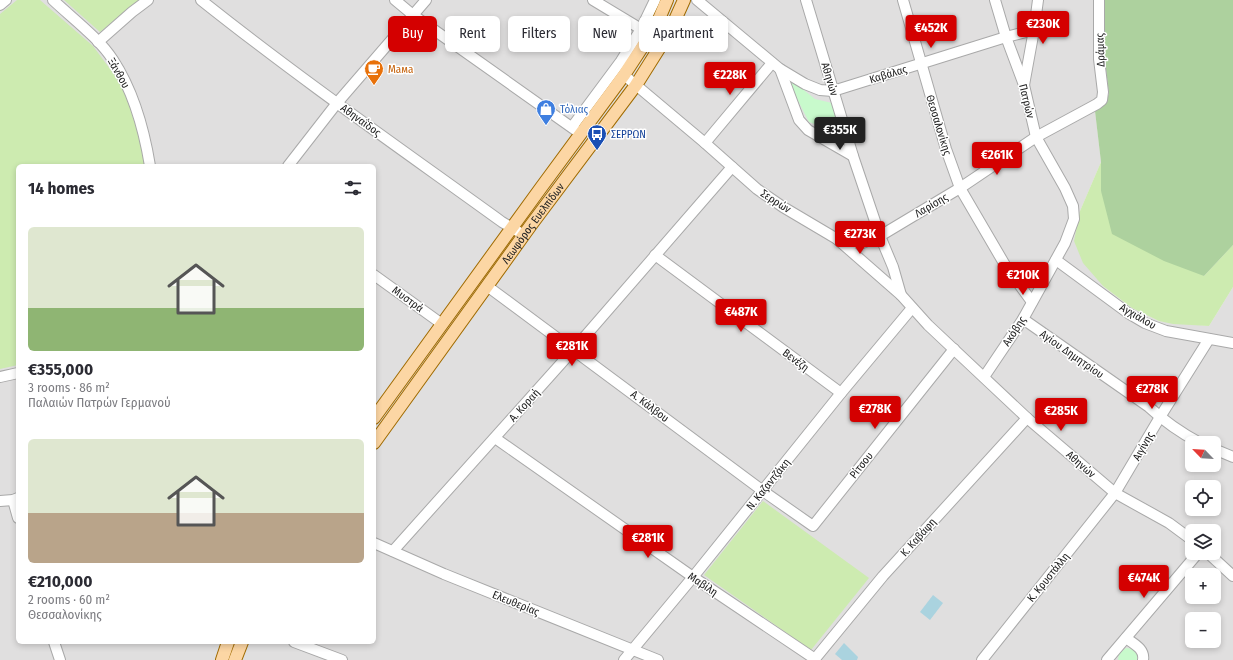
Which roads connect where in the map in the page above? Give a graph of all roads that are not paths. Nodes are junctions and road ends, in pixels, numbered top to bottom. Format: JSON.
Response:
{"nodes":[{"id":1,"x":6,"y":0,"type":"edge"},
{"id":2,"x":52,"y":0,"type":"edge"},
{"id":3,"x":148,"y":0,"type":"edge"},
{"id":4,"x":202,"y":0,"type":"edge"},
{"id":5,"x":394,"y":0,"type":"edge"},
{"id":6,"x":426,"y":0,"type":"edge"},
{"id":7,"x":593,"y":0,"type":"edge"},
{"id":8,"x":655,"y":0,"type":"edge"},
{"id":9,"x":667,"y":0,"type":"edge"},
{"id":10,"x":684,"y":0,"type":"edge"},
{"id":11,"x":697,"y":0,"type":"edge"},
{"id":12,"x":806,"y":0,"type":"edge"},
{"id":13,"x":903,"y":0,"type":"edge"},
{"id":14,"x":995,"y":0,"type":"edge"},
{"id":15,"x":1038,"y":0,"type":"edge"},
{"id":16,"x":1099,"y":0,"type":"edge"},
{"id":17,"x":0,"y":5,"type":"edge"},
{"id":18,"x":413,"y":15,"type":"junction"},
{"id":19,"x":647,"y":16,"type":"edge"},
{"id":20,"x":639,"y":28,"type":"edge"},
{"id":21,"x":1034,"y":30,"type":"junction"},
{"id":22,"x":639,"y":32,"type":"edge"},
{"id":23,"x":1006,"y":37,"type":"junction"},
{"id":24,"x":98,"y":42,"type":"junction"},
{"id":25,"x":921,"y":64,"type":"junction"},
{"id":26,"x":776,"y":66,"type":"junction"},
{"id":27,"x":624,"y":75,"type":"junction"},
{"id":28,"x":636,"y":85,"type":"junction"},
{"id":29,"x":1024,"y":85,"type":"junction"},
{"id":30,"x":833,"y":91,"type":"junction"},
{"id":31,"x":1102,"y":100,"type":"joint"},
{"id":32,"x":337,"y":103,"type":"junction"},
{"id":33,"x":576,"y":131,"type":"junction"},
{"id":34,"x":1036,"y":137,"type":"junction"},
{"id":35,"x":706,"y":143,"type":"junction"},
{"id":36,"x":853,"y":156,"type":"junction"},
{"id":37,"x":150,"y":164,"type":"edge"},
{"id":38,"x":290,"y":164,"type":"edge"},
{"id":39,"x":732,"y":167,"type":"junction"},
{"id":40,"x":960,"y":188,"type":"junction"},
{"id":41,"x":1074,"y":219,"type":"joint"},
{"id":42,"x":512,"y":227,"type":"junction"},
{"id":43,"x":524,"y":235,"type":"junction"},
{"id":44,"x":880,"y":236,"type":"junction"},
{"id":45,"x":836,"y":239,"type":"junction"},
{"id":46,"x":655,"y":254,"type":"junction"},
{"id":47,"x":1056,"y":260,"type":"junction"},
{"id":48,"x":376,"y":276,"type":"edge"},
{"id":49,"x":487,"y":286,"type":"junction"},
{"id":50,"x":901,"y":295,"type":"junction"},
{"id":51,"x":1032,"y":302,"type":"junction"},
{"id":52,"x":912,"y":308,"type":"junction"},
{"id":53,"x":1023,"y":319,"type":"junction"},
{"id":54,"x":442,"y":324,"type":"junction"},
{"id":55,"x":928,"y":325,"type":"joint"},
{"id":56,"x":1209,"y":339,"type":"junction"},
{"id":57,"x":1233,"y":343,"type":"edge"},
{"id":58,"x":574,"y":349,"type":"junction"},
{"id":59,"x":954,"y":349,"type":"junction"},
{"id":60,"x":16,"y":373,"type":"edge"},
{"id":61,"x":0,"y":377,"type":"edge"},
{"id":62,"x":984,"y":377,"type":"junction"},
{"id":63,"x":841,"y":393,"type":"junction"},
{"id":64,"x":376,"y":414,"type":"edge"},
{"id":65,"x":1160,"y":417,"type":"junction"},
{"id":66,"x":1027,"y":418,"type":"junction"},
{"id":67,"x":1187,"y":436,"type":"edge"},
{"id":68,"x":495,"y":438,"type":"junction"},
{"id":69,"x":376,"y":440,"type":"edge"},
{"id":70,"x":1221,"y":452,"type":"edge"},
{"id":71,"x":1233,"y":457,"type":"edge"},
{"id":72,"x":763,"y":491,"type":"junction"},
{"id":73,"x":1115,"y":493,"type":"junction"},
{"id":74,"x":15,"y":499,"type":"edge"},
{"id":75,"x":0,"y":501,"type":"edge"},
{"id":76,"x":813,"y":526,"type":"joint"},
{"id":77,"x":1185,"y":535,"type":"edge"},
{"id":78,"x":376,"y":545,"type":"edge"},
{"id":79,"x":393,"y":551,"type":"junction"},
{"id":80,"x":1192,"y":560,"type":"edge"},
{"id":81,"x":1216,"y":560,"type":"edge"},
{"id":82,"x":1233,"y":576,"type":"edge"},
{"id":83,"x":693,"y":577,"type":"junction"},
{"id":84,"x":1126,"y":638,"type":"junction"},
{"id":85,"x":55,"y":644,"type":"edge"},
{"id":86,"x":227,"y":644,"type":"edge"},
{"id":87,"x":241,"y":644,"type":"edge"},
{"id":88,"x":299,"y":644,"type":"edge"},
{"id":89,"x":632,"y":650,"type":"junction"},
{"id":90,"x":815,"y":659,"type":"edge"},
{"id":91,"x":60,"y":660,"type":"edge"},
{"id":92,"x":222,"y":660,"type":"edge"},
{"id":93,"x":235,"y":660,"type":"edge"},
{"id":94,"x":342,"y":660,"type":"edge"},
{"id":95,"x":624,"y":660,"type":"edge"},
{"id":96,"x":658,"y":660,"type":"edge"},
{"id":97,"x":982,"y":660,"type":"edge"},
{"id":98,"x":1108,"y":660,"type":"edge"},
{"id":99,"x":1143,"y":660,"type":"edge"}],
"edges":[{"from":1,"to":17,"type":"street"},
{"from":2,"to":24,"type":"street","name":"Ξάνθου"},
{"from":3,"to":24,"type":"street"},
{"from":4,"to":32,"type":"street","name":"Αθηναΐδος"},
{"from":5,"to":18,"type":"street"},
{"from":6,"to":18,"type":"street"},
{"from":7,"to":20,"type":"street"},
{"from":8,"to":19,"type":"street"},
{"from":9,"to":27,"type":"main road","name":"Λεωφόρος Ευελπίδων"},
{"from":10,"to":28,"type":"main road","name":"Λεωφόρος Ευελπίδων"},
{"from":11,"to":26,"type":"street"},
{"from":12,"to":30,"type":"street","name":"Αθηνών"},
{"from":13,"to":25,"type":"street","name":"Θεσσαλονίκης"},
{"from":14,"to":23,"type":"street","name":"Πατρών"},
{"from":15,"to":21,"type":"street"},
{"from":16,"to":31,"type":"street","name":"Δράμας"},
{"from":18,"to":32,"type":"street"},
{"from":18,"to":33,"type":"street"},
{"from":21,"to":23,"type":"street","name":"Καβάλας"},
{"from":21,"to":29,"type":"street"},
{"from":22,"to":33,"type":"street"},
{"from":23,"to":25,"type":"street","name":"Καβάλας"},
{"from":23,"to":29,"type":"street","name":"Πατρών"},
{"from":24,"to":37,"type":"street","name":"Ξάνθου"},
{"from":25,"to":30,"type":"street","name":"Καβάλας"},
{"from":25,"to":40,"type":"street","name":"Θεσσαλονίκης"},
{"from":26,"to":30,"type":"street"},
{"from":26,"to":35,"type":"street"},
{"from":26,"to":36,"type":"street"},
{"from":27,"to":28,"type":"street","name":"Σερρών"},
{"from":27,"to":33,"type":"main road","name":"Λεωφόρος Ευελπίδων"},
{"from":28,"to":35,"type":"street","name":"Σερρών"},
{"from":28,"to":43,"type":"main road","name":"Λεωφόρος Ευελπίδων"},
{"from":29,"to":34,"type":"street","name":"Πατρών"},
{"from":30,"to":36,"type":"street","name":"Αθηνών"},
{"from":31,"to":34,"type":"street","name":"Λαρίσης"},
{"from":32,"to":38,"type":"street"},
{"from":32,"to":42,"type":"street","name":"Αθηναΐδος"},
{"from":33,"to":42,"type":"main road","name":"Λεωφόρος Ευελπίδων"},
{"from":34,"to":40,"type":"street","name":"Λαρίσης"},
{"from":34,"to":41,"type":"street","name":"Πατρών"},
{"from":35,"to":39,"type":"street","name":"Σερρών"},
{"from":36,"to":44,"type":"street","name":"Αθηνών"},
{"from":39,"to":45,"type":"street","name":"Σερρών"},
{"from":39,"to":46,"type":"street","name":"Α. Κοραή"},
{"from":40,"to":44,"type":"street","name":"Λαρίσης"},
{"from":40,"to":51,"type":"street","name":"Θεσσαλονίκης"},
{"from":41,"to":47,"type":"street","name":"Ακόβης"},
{"from":42,"to":43,"type":"street","name":"Αθηναΐδος"},
{"from":42,"to":54,"type":"main road","name":"Λεωφόρος Ευελπίδων"},
{"from":43,"to":49,"type":"main road","name":"Λεωφόρος Ευελπίδων"},
{"from":44,"to":45,"type":"street","name":"Λαρίσης"},
{"from":44,"to":50,"type":"street","name":"Αθηνών"},
{"from":45,"to":50,"type":"street","name":"Σερρών"},
{"from":46,"to":58,"type":"street","name":"Α. Κοραή"},
{"from":46,"to":63,"type":"street","name":"Βενέζη"},
{"from":47,"to":51,"type":"street","name":"Ακόβης"},
{"from":47,"to":56,"type":"street","name":"Αγχιάλου"},
{"from":48,"to":54,"type":"street","name":"Μυστρά"},
{"from":49,"to":58,"type":"street","name":"A. Κάλβου"},
{"from":49,"to":69,"type":"main road","name":"Λεωφόρος Ευελπίδων"},
{"from":50,"to":52,"type":"street","name":"Σερρών"},
{"from":51,"to":53,"type":"street","name":"Ακόβης"},
{"from":52,"to":55,"type":"street","name":"Σερρών"},
{"from":52,"to":63,"type":"street","name":"Ν. Καζαντζάκη"},
{"from":53,"to":62,"type":"street","name":"Ακόβης"},
{"from":53,"to":65,"type":"street","name":"Αγίου Δημητρίου"},
{"from":54,"to":64,"type":"main road","name":"Λεωφόρος Ευελπίδων"},
{"from":55,"to":59,"type":"street","name":"Αθηνών"},
{"from":56,"to":57,"type":"street","name":"Αγχιάλου"},
{"from":56,"to":65,"type":"street","name":"Αιγίνης"},
{"from":58,"to":68,"type":"street","name":"Α. Κοραή"},
{"from":58,"to":72,"type":"street","name":"A. Κάλβου"},
{"from":59,"to":62,"type":"street","name":"Αθηνών"},
{"from":59,"to":76,"type":"street","name":"Ρίτσου"},
{"from":60,"to":61,"type":"street"},
{"from":62,"to":66,"type":"street","name":"Αθηνών"},
{"from":63,"to":72,"type":"street","name":"Ν. Καζαντζάκη"},
{"from":65,"to":67,"type":"street","name":"Αγίου Δημητρίου"},
{"from":65,"to":73,"type":"street","name":"Αιγίνης"},
{"from":66,"to":73,"type":"street","name":"Αθηνών"},
{"from":66,"to":90,"type":"street","name":"Κ. Καβάφη"},
{"from":68,"to":79,"type":"street","name":"Α. Κοραή"},
{"from":68,"to":83,"type":"street","name":"Μαβίλη"},
{"from":70,"to":71,"type":"street"},
{"from":72,"to":76,"type":"street","name":"A. Κάλβου"},
{"from":72,"to":83,"type":"street","name":"Ν. Καζαντζάκη"},
{"from":73,"to":77,"type":"street","name":"Αθηνών"},
{"from":73,"to":97,"type":"street","name":"Κ. Κρυστάλλη"},
{"from":74,"to":75,"type":"street"},
{"from":78,"to":79,"type":"street","name":"Ελευθερίας"},
{"from":79,"to":89,"type":"street","name":"Ελευθερίας"},
{"from":80,"to":84,"type":"street"},
{"from":81,"to":82,"type":"street"},
{"from":83,"to":89,"type":"street","name":"Ν. Καζαντζάκη"},
{"from":83,"to":90,"type":"street","name":"Μαβίλη"},
{"from":84,"to":98,"type":"street"},
{"from":84,"to":99,"type":"street"},
{"from":85,"to":91,"type":"street"},
{"from":86,"to":92,"type":"main road"},
{"from":87,"to":93,"type":"main road"},
{"from":88,"to":94,"type":"street"},
{"from":89,"to":95,"type":"street","name":"Ν. Καζαντζάκη"},
{"from":89,"to":96,"type":"street","name":"Ελευθερίας"}]}
